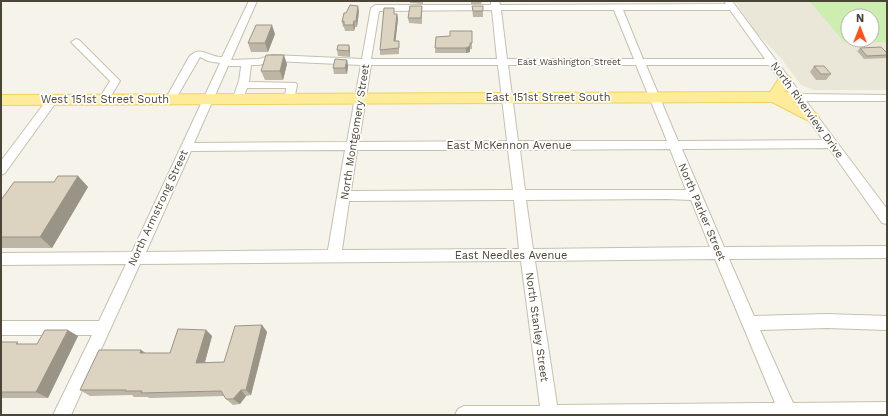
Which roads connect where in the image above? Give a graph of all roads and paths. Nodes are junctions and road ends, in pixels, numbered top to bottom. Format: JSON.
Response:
{"nodes":[{"id":1,"x":253,"y":1,"type":"edge"},
{"id":2,"x":496,"y":4,"type":"edge"},
{"id":3,"x":730,"y":4,"type":"edge"},
{"id":4,"x":617,"y":7,"type":"junction"},
{"id":5,"x":76,"y":42,"type":"dead end"},
{"id":6,"x":225,"y":61,"type":"junction"},
{"id":7,"x":366,"y":62,"type":"junction"},
{"id":8,"x":640,"y":62,"type":"junction"},
{"id":9,"x":772,"y":62,"type":"junction"},
{"id":10,"x":245,"y":63,"type":"junction"},
{"id":11,"x":503,"y":63,"type":"junction"},
{"id":12,"x":785,"y":80,"type":"junction"},
{"id":13,"x":241,"y":92,"type":"junction"},
{"id":14,"x":360,"y":97,"type":"junction"},
{"id":15,"x":507,"y":97,"type":"junction"},
{"id":16,"x":774,"y":97,"type":"junction"},
{"id":17,"x":797,"y":97,"type":"junction"},
{"id":18,"x":104,"y":98,"type":"junction"},
{"id":19,"x":171,"y":98,"type":"junction"},
{"id":20,"x":209,"y":98,"type":"junction"},
{"id":21,"x":654,"y":98,"type":"junction"},
{"id":22,"x":887,"y":98,"type":"edge"},
{"id":23,"x":53,"y":99,"type":"junction"},
{"id":24,"x":1,"y":100,"type":"edge"},
{"id":25,"x":812,"y":117,"type":"junction"},
{"id":26,"x":831,"y":144,"type":"junction"},
{"id":27,"x":514,"y":145,"type":"junction"},
{"id":28,"x":674,"y":145,"type":"junction"},
{"id":29,"x":186,"y":147,"type":"junction"},
{"id":30,"x":353,"y":147,"type":"junction"},
{"id":31,"x":1,"y":170,"type":"edge"},
{"id":32,"x":519,"y":195,"type":"junction"},
{"id":33,"x":695,"y":195,"type":"junction"},
{"id":34,"x":344,"y":196,"type":"junction"},
{"id":35,"x":887,"y":219,"type":"edge"},
{"id":36,"x":887,"y":252,"type":"edge"},
{"id":37,"x":719,"y":253,"type":"junction"},
{"id":38,"x":527,"y":255,"type":"junction"},
{"id":39,"x":334,"y":256,"type":"junction"},
{"id":40,"x":136,"y":258,"type":"junction"},
{"id":41,"x":1,"y":259,"type":"edge"},
{"id":42,"x":749,"y":323,"type":"junction"},
{"id":43,"x":887,"y":323,"type":"edge"},
{"id":44,"x":1,"y":328,"type":"edge"},
{"id":45,"x":102,"y":328,"type":"junction"},
{"id":46,"x":887,"y":411,"type":"edge"},
{"id":47,"x":788,"y":413,"type":"edge"},
{"id":48,"x":62,"y":415,"type":"edge"},
{"id":49,"x":464,"y":415,"type":"edge"},
{"id":50,"x":550,"y":415,"type":"edge"}],
"edges":[{"from":1,"to":6,"type":"street","name":"North Armstrong Street"},
{"from":2,"to":4,"type":"street"},
{"from":2,"to":7,"type":"street","name":"North Montgomery Street"},
{"from":2,"to":11,"type":"street","name":"North Stanley Street"},
{"from":3,"to":4,"type":"street"},
{"from":3,"to":9,"type":"street","name":"North Riverview Drive"},
{"from":4,"to":8,"type":"street","name":"North Parker Street"},
{"from":5,"to":18,"type":"street"},
{"from":6,"to":10,"type":"street","name":"East Washington Street"},
{"from":6,"to":19,"type":"street","name":"East Washington Street"},
{"from":6,"to":20,"type":"street","name":"North Armstrong Street"},
{"from":7,"to":10,"type":"street","name":"East Washington Street"},
{"from":7,"to":11,"type":"street","name":"East Washington Street"},
{"from":7,"to":14,"type":"street","name":"North Montgomery Street"},
{"from":8,"to":9,"type":"street","name":"East Washington Street"},
{"from":8,"to":11,"type":"street","name":"East Washington Street"},
{"from":8,"to":21,"type":"street","name":"North Parker Street"},
{"from":9,"to":12,"type":"street","name":"North Riverview Drive"},
{"from":10,"to":13,"type":"street"},
{"from":11,"to":15,"type":"street","name":"North Stanley Street"},
{"from":12,"to":16,"type":"main road"},
{"from":12,"to":17,"type":"street","name":"North Riverview Drive"},
{"from":13,"to":14,"type":"main road","name":"East 151st Street South"},
{"from":13,"to":20,"type":"main road","name":"East 151st Street South"},
{"from":14,"to":15,"type":"main road","name":"East 151st Street South"},
{"from":14,"to":30,"type":"street","name":"North Montgomery Street"},
{"from":15,"to":21,"type":"main road","name":"East 151st Street South"},
{"from":15,"to":27,"type":"street","name":"North Stanley Street"},
{"from":16,"to":17,"type":"main road","name":"East 151st Street South"},
{"from":16,"to":21,"type":"main road","name":"East 151st Street South"},
{"from":16,"to":25,"type":"main road"},
{"from":17,"to":22,"type":"street","name":"East 151st Street South"},
{"from":17,"to":25,"type":"street","name":"North Riverview Drive"},
{"from":18,"to":19,"type":"main road","name":"West 151st Street South"},
{"from":18,"to":23,"type":"main road","name":"West 151st Street South"},
{"from":19,"to":20,"type":"main road","name":"West 151st Street South"},
{"from":20,"to":29,"type":"street","name":"North Armstrong Street"},
{"from":21,"to":28,"type":"street","name":"North Parker Street"},
{"from":23,"to":24,"type":"main road","name":"West 151st Street South"},
{"from":23,"to":31,"type":"street"},
{"from":25,"to":26,"type":"street","name":"North Riverview Drive"},
{"from":26,"to":28,"type":"street","name":"East McKennon Avenue"},
{"from":26,"to":35,"type":"street","name":"North Riverview Drive"},
{"from":27,"to":28,"type":"street","name":"East McKennon Avenue"},
{"from":27,"to":30,"type":"street","name":"East McKennon Avenue"},
{"from":27,"to":32,"type":"street","name":"North Stanley Street"},
{"from":28,"to":33,"type":"street","name":"North Parker Street"},
{"from":29,"to":30,"type":"street","name":"East McKennon Avenue"},
{"from":29,"to":40,"type":"street","name":"North Armstrong Street"},
{"from":30,"to":34,"type":"street","name":"North Montgomery Street"},
{"from":32,"to":33,"type":"street"},
{"from":32,"to":34,"type":"street"},
{"from":32,"to":38,"type":"street","name":"North Stanley Street"},
{"from":33,"to":37,"type":"street","name":"North Parker Street"},
{"from":34,"to":39,"type":"street","name":"North Montgomery Street"},
{"from":36,"to":37,"type":"street","name":"East Needles Avenue"},
{"from":37,"to":38,"type":"street","name":"East Needles Avenue"},
{"from":37,"to":42,"type":"street","name":"North Parker Street"},
{"from":38,"to":39,"type":"street","name":"East Needles Avenue"},
{"from":38,"to":50,"type":"street","name":"North Stanley Street"},
{"from":39,"to":40,"type":"street","name":"East Needles Avenue"},
{"from":40,"to":41,"type":"street","name":"East Needles Avenue"},
{"from":40,"to":45,"type":"street","name":"North Armstrong Street"},
{"from":42,"to":43,"type":"street"},
{"from":42,"to":47,"type":"street","name":"North Parker Street"},
{"from":44,"to":45,"type":"street"},
{"from":45,"to":48,"type":"street","name":"North Armstrong Street"},
{"from":46,"to":47,"type":"street"},
{"from":47,"to":50,"type":"street"},
{"from":49,"to":50,"type":"street"}]}
